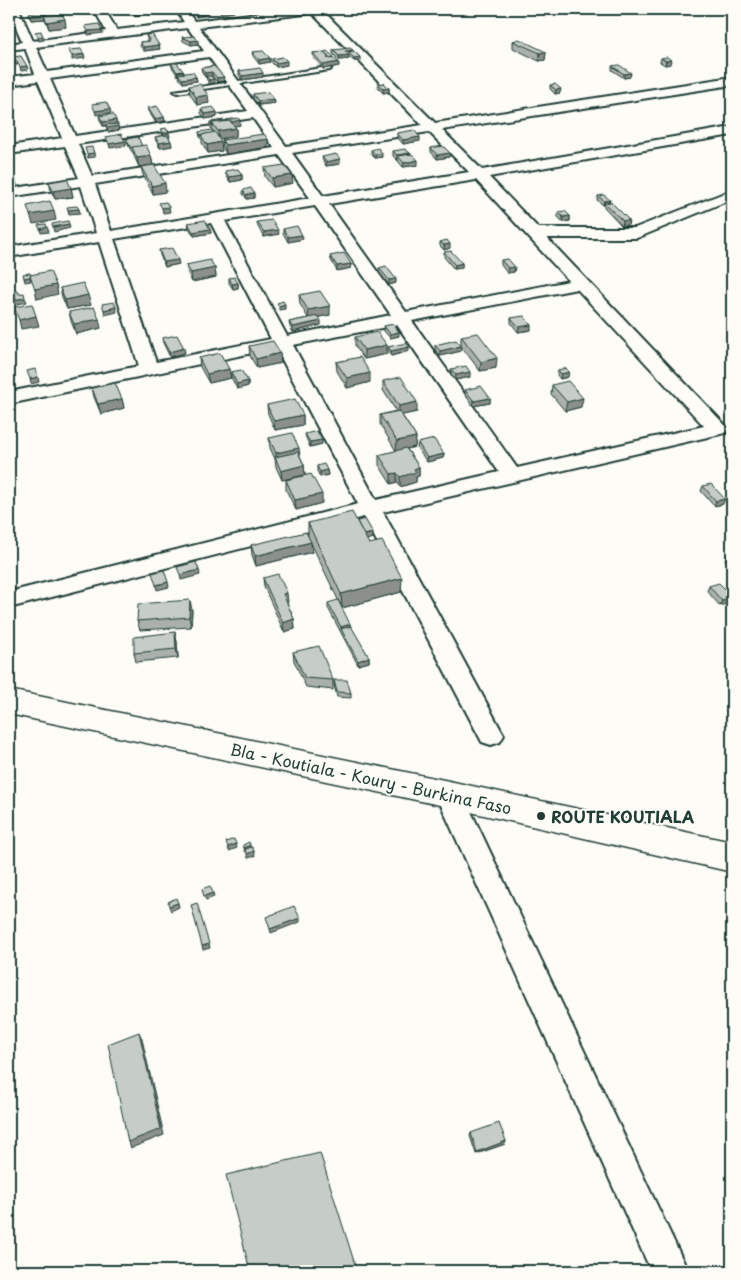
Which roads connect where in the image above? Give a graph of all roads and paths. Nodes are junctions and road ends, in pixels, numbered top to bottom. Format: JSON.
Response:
{"nodes":[{"id":1,"x":14,"y":9,"type":"edge"},
{"id":2,"x":99,"y":9,"type":"edge"},
{"id":3,"x":179,"y":9,"type":"edge"},
{"id":4,"x":253,"y":12,"type":"edge"},
{"id":5,"x":190,"y":24,"type":"junction"},
{"id":6,"x":113,"y":33,"type":"junction"},
{"id":7,"x":29,"y":44,"type":"junction"},
{"id":8,"x":9,"y":47,"type":"edge"},
{"id":9,"x":212,"y":53,"type":"junction"},
{"id":10,"x":328,"y":69,"type":"edge"},
{"id":11,"x":42,"y":77,"type":"junction"},
{"id":12,"x":732,"y":80,"type":"edge"},
{"id":13,"x":9,"y":82,"type":"edge"},
{"id":14,"x":233,"y":83,"type":"junction"},
{"id":15,"x":177,"y":91,"type":"dead end"},
{"id":16,"x":255,"y":114,"type":"junction"},
{"id":17,"x":432,"y":127,"type":"junction"},
{"id":18,"x":732,"y":131,"type":"edge"},
{"id":19,"x":70,"y":141,"type":"junction"},
{"id":20,"x":9,"y":150,"type":"edge"},
{"id":21,"x":282,"y":150,"type":"junction"},
{"id":22,"x":479,"y":175,"type":"junction"},
{"id":23,"x":87,"y":181,"type":"junction"},
{"id":24,"x":9,"y":193,"type":"edge"},
{"id":25,"x":732,"y":194,"type":"edge"},
{"id":26,"x":319,"y":202,"type":"junction"},
{"id":27,"x":216,"y":218,"type":"junction"},
{"id":28,"x":535,"y":233,"type":"junction"},
{"id":29,"x":105,"y":236,"type":"junction"},
{"id":30,"x":9,"y":252,"type":"edge"},
{"id":31,"x":582,"y":283,"type":"junction"},
{"id":32,"x":401,"y":318,"type":"junction"},
{"id":33,"x":282,"y":342,"type":"junction"},
{"id":34,"x":149,"y":369,"type":"junction"},
{"id":35,"x":9,"y":398,"type":"edge"},
{"id":36,"x":512,"y":476,"type":"junction"},
{"id":37,"x":370,"y":508,"type":"junction"},
{"id":38,"x":9,"y":600,"type":"edge"},
{"id":39,"x":9,"y":702,"type":"edge"},
{"id":40,"x":491,"y":735,"type":"dead end"},
{"id":41,"x":449,"y":794,"type":"junction"},
{"id":42,"x":732,"y":856,"type":"edge"},
{"id":43,"x":670,"y":1271,"type":"edge"}],
"edges":[{"from":1,"to":7,"type":"street"},
{"from":2,"to":6,"type":"street"},
{"from":3,"to":5,"type":"street"},
{"from":4,"to":5,"type":"street"},
{"from":4,"to":17,"type":"street"},
{"from":5,"to":6,"type":"street"},
{"from":5,"to":9,"type":"street"},
{"from":6,"to":7,"type":"street"},
{"from":7,"to":8,"type":"street"},
{"from":7,"to":11,"type":"street"},
{"from":9,"to":11,"type":"street"},
{"from":9,"to":14,"type":"street"},
{"from":10,"to":14,"type":"lane"},
{"from":11,"to":13,"type":"street"},
{"from":11,"to":19,"type":"street"},
{"from":12,"to":17,"type":"street"},
{"from":14,"to":15,"type":"lane"},
{"from":14,"to":16,"type":"street"},
{"from":16,"to":19,"type":"street"},
{"from":16,"to":21,"type":"street"},
{"from":17,"to":21,"type":"street"},
{"from":17,"to":22,"type":"street"},
{"from":18,"to":22,"type":"street"},
{"from":19,"to":20,"type":"street"},
{"from":19,"to":23,"type":"street"},
{"from":21,"to":23,"type":"street"},
{"from":21,"to":26,"type":"street"},
{"from":22,"to":26,"type":"street"},
{"from":22,"to":28,"type":"street"},
{"from":23,"to":24,"type":"street"},
{"from":23,"to":29,"type":"street"},
{"from":25,"to":28,"type":"street"},
{"from":26,"to":27,"type":"street"},
{"from":26,"to":32,"type":"street"},
{"from":27,"to":29,"type":"street"},
{"from":27,"to":33,"type":"street"},
{"from":28,"to":31,"type":"street"},
{"from":29,"to":30,"type":"street"},
{"from":29,"to":34,"type":"street"},
{"from":31,"to":32,"type":"street"},
{"from":31,"to":36,"type":"street"},
{"from":32,"to":33,"type":"street"},
{"from":32,"to":36,"type":"street"},
{"from":33,"to":34,"type":"street"},
{"from":33,"to":37,"type":"street"},
{"from":34,"to":35,"type":"street"},
{"from":36,"to":37,"type":"street"},
{"from":37,"to":38,"type":"street"},
{"from":37,"to":40,"type":"street"},
{"from":39,"to":41,"type":"main road","name":"Bla - Koutiala - Koury - Burkina Faso"},
{"from":41,"to":42,"type":"main road","name":"Bla - Koutiala - Koury - Burkina Faso"},
{"from":41,"to":43,"type":"street"}]}
